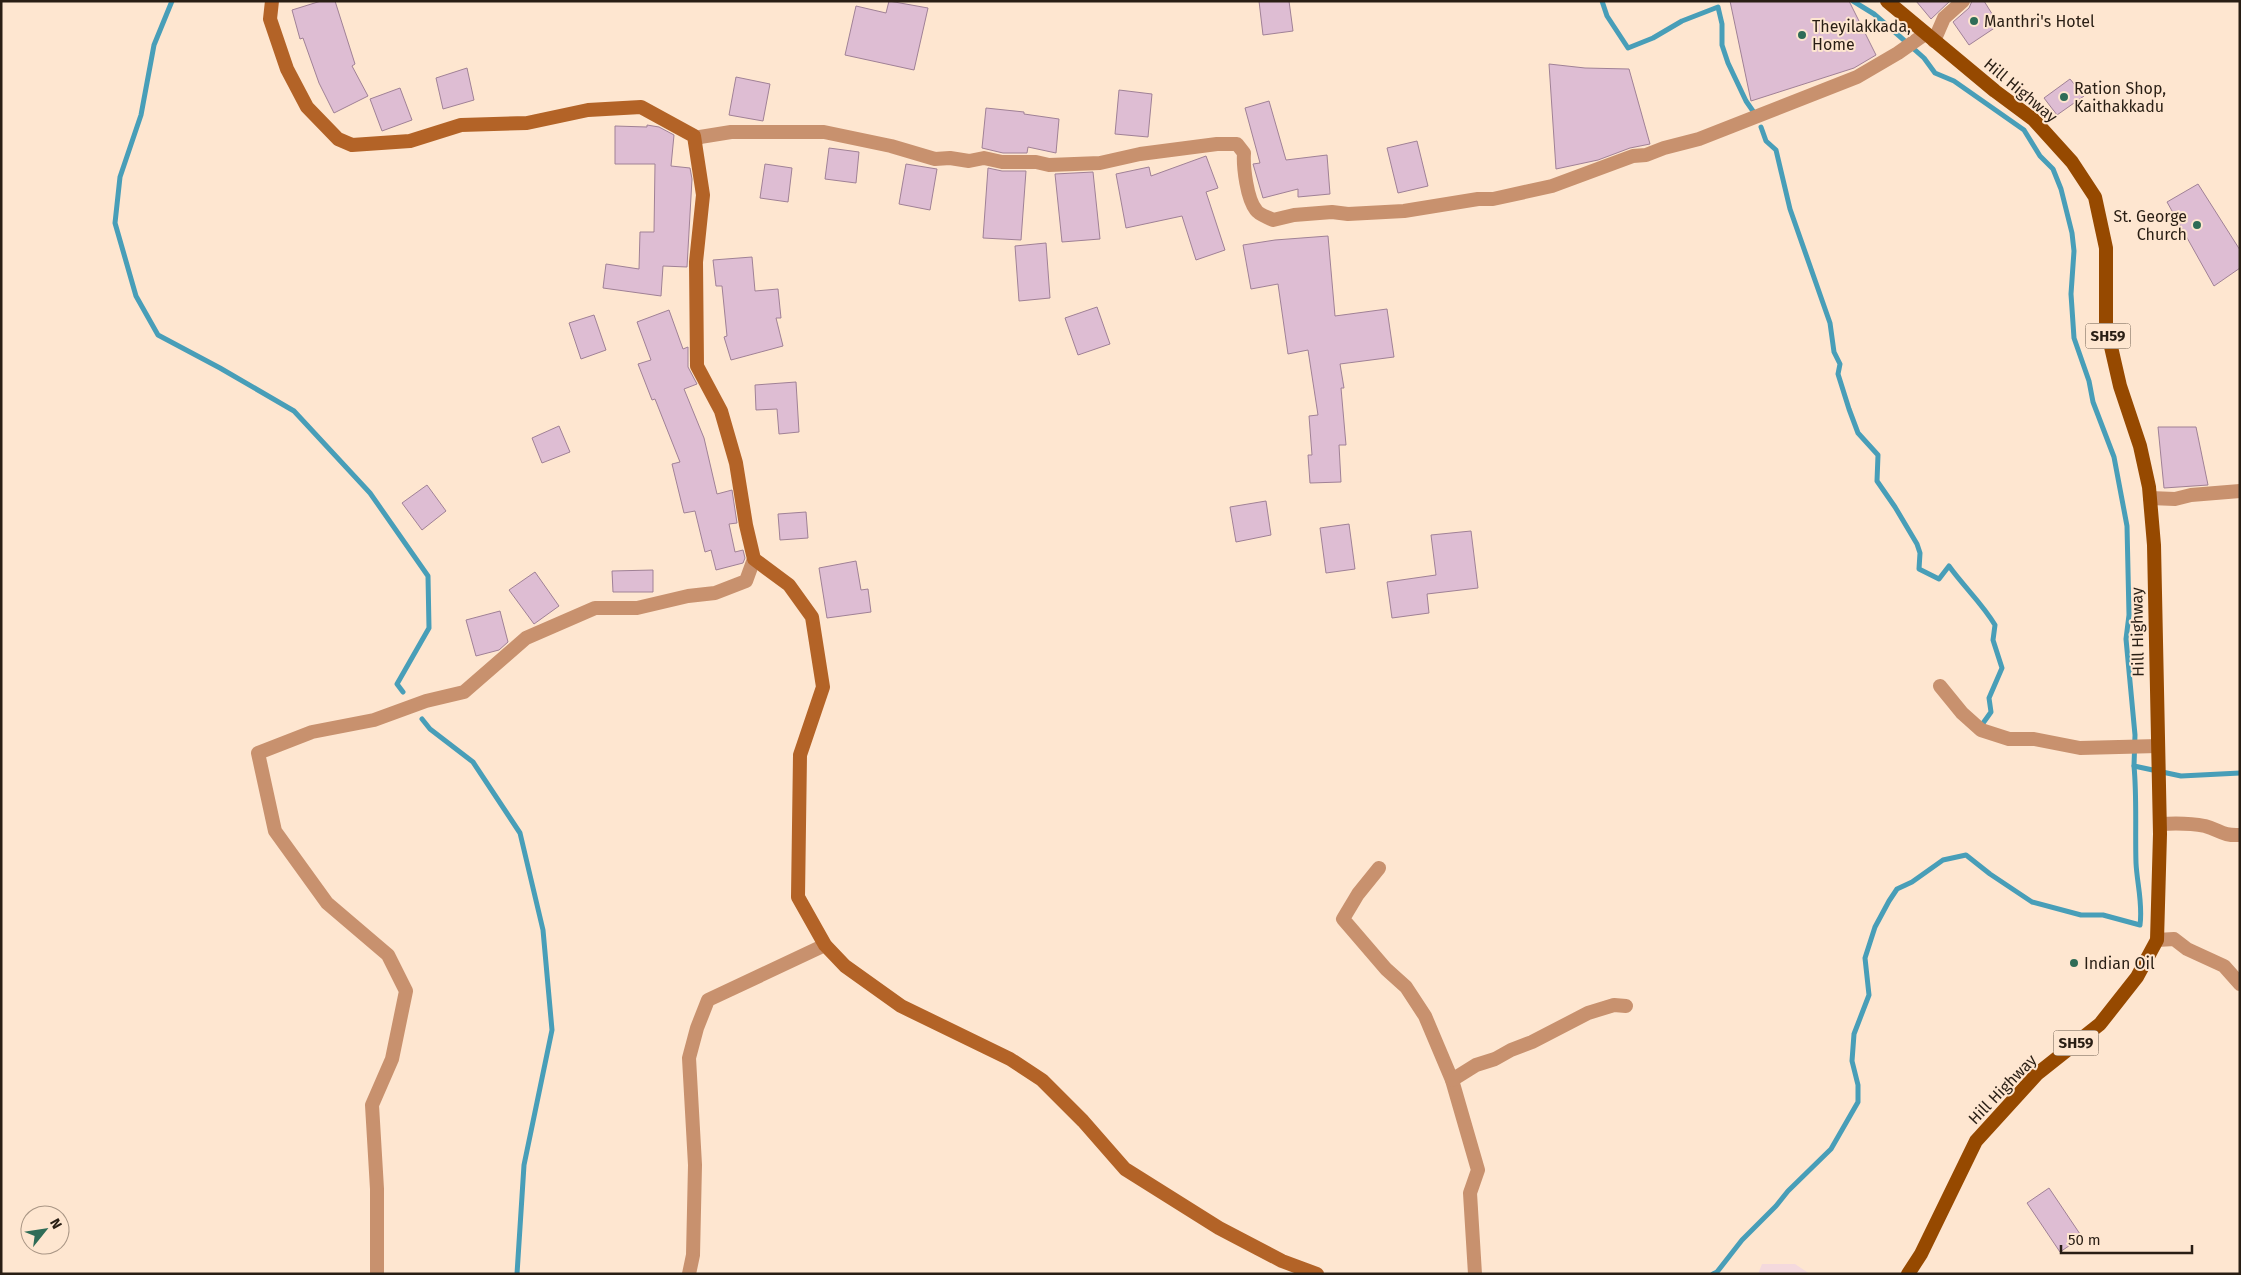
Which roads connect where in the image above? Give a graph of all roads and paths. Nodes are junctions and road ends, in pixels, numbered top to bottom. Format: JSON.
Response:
{"nodes":[{"id":1,"x":272,"y":1,"type":"edge"},
{"id":2,"x":1887,"y":1,"type":"edge"},
{"id":3,"x":1962,"y":1,"type":"edge"},
{"id":4,"x":1930,"y":38,"type":"junction"},
{"id":5,"x":694,"y":141,"type":"junction"},
{"id":6,"x":2240,"y":491,"type":"edge"},
{"id":7,"x":2150,"y":498,"type":"junction"},
{"id":8,"x":754,"y":559,"type":"junction"},
{"id":9,"x":1940,"y":686,"type":"dead end"},
{"id":10,"x":2158,"y":752,"type":"junction"},
{"id":11,"x":2160,"y":824,"type":"junction"},
{"id":12,"x":2240,"y":835,"type":"edge"},
{"id":13,"x":1379,"y":868,"type":"dead end"},
{"id":14,"x":2156,"y":940,"type":"junction"},
{"id":15,"x":825,"y":945,"type":"junction"},
{"id":16,"x":2240,"y":984,"type":"edge"},
{"id":17,"x":1626,"y":1006,"type":"dead end"},
{"id":18,"x":1452,"y":1080,"type":"junction"},
{"id":19,"x":377,"y":1274,"type":"edge"},
{"id":20,"x":689,"y":1274,"type":"edge"},
{"id":21,"x":1317,"y":1274,"type":"edge"},
{"id":22,"x":1474,"y":1274,"type":"edge"},
{"id":23,"x":1908,"y":1274,"type":"edge"}],
"edges":[{"from":1,"to":5,"type":"main road"},
{"from":2,"to":4,"type":"main road","name":"Hill Highway","number":"SH59"},
{"from":3,"to":4,"type":"street"},
{"from":4,"to":5,"type":"street"},
{"from":4,"to":7,"type":"main road","name":"Hill Highway","number":"SH59"},
{"from":5,"to":8,"type":"main road"},
{"from":6,"to":7,"type":"street"},
{"from":7,"to":10,"type":"main road","name":"Hill Highway","number":"SH59"},
{"from":8,"to":15,"type":"main road"},
{"from":8,"to":19,"type":"street"},
{"from":9,"to":10,"type":"street"},
{"from":10,"to":11,"type":"main road","name":"Hill Highway","number":"SH59"},
{"from":11,"to":12,"type":"street"},
{"from":11,"to":14,"type":"main road","name":"Hill Highway","number":"SH59"},
{"from":13,"to":18,"type":"street"},
{"from":14,"to":16,"type":"street"},
{"from":14,"to":23,"type":"main road","name":"Hill Highway","number":"SH59"},
{"from":15,"to":20,"type":"street"},
{"from":15,"to":21,"type":"main road"},
{"from":17,"to":18,"type":"street"},
{"from":18,"to":22,"type":"street"}]}
